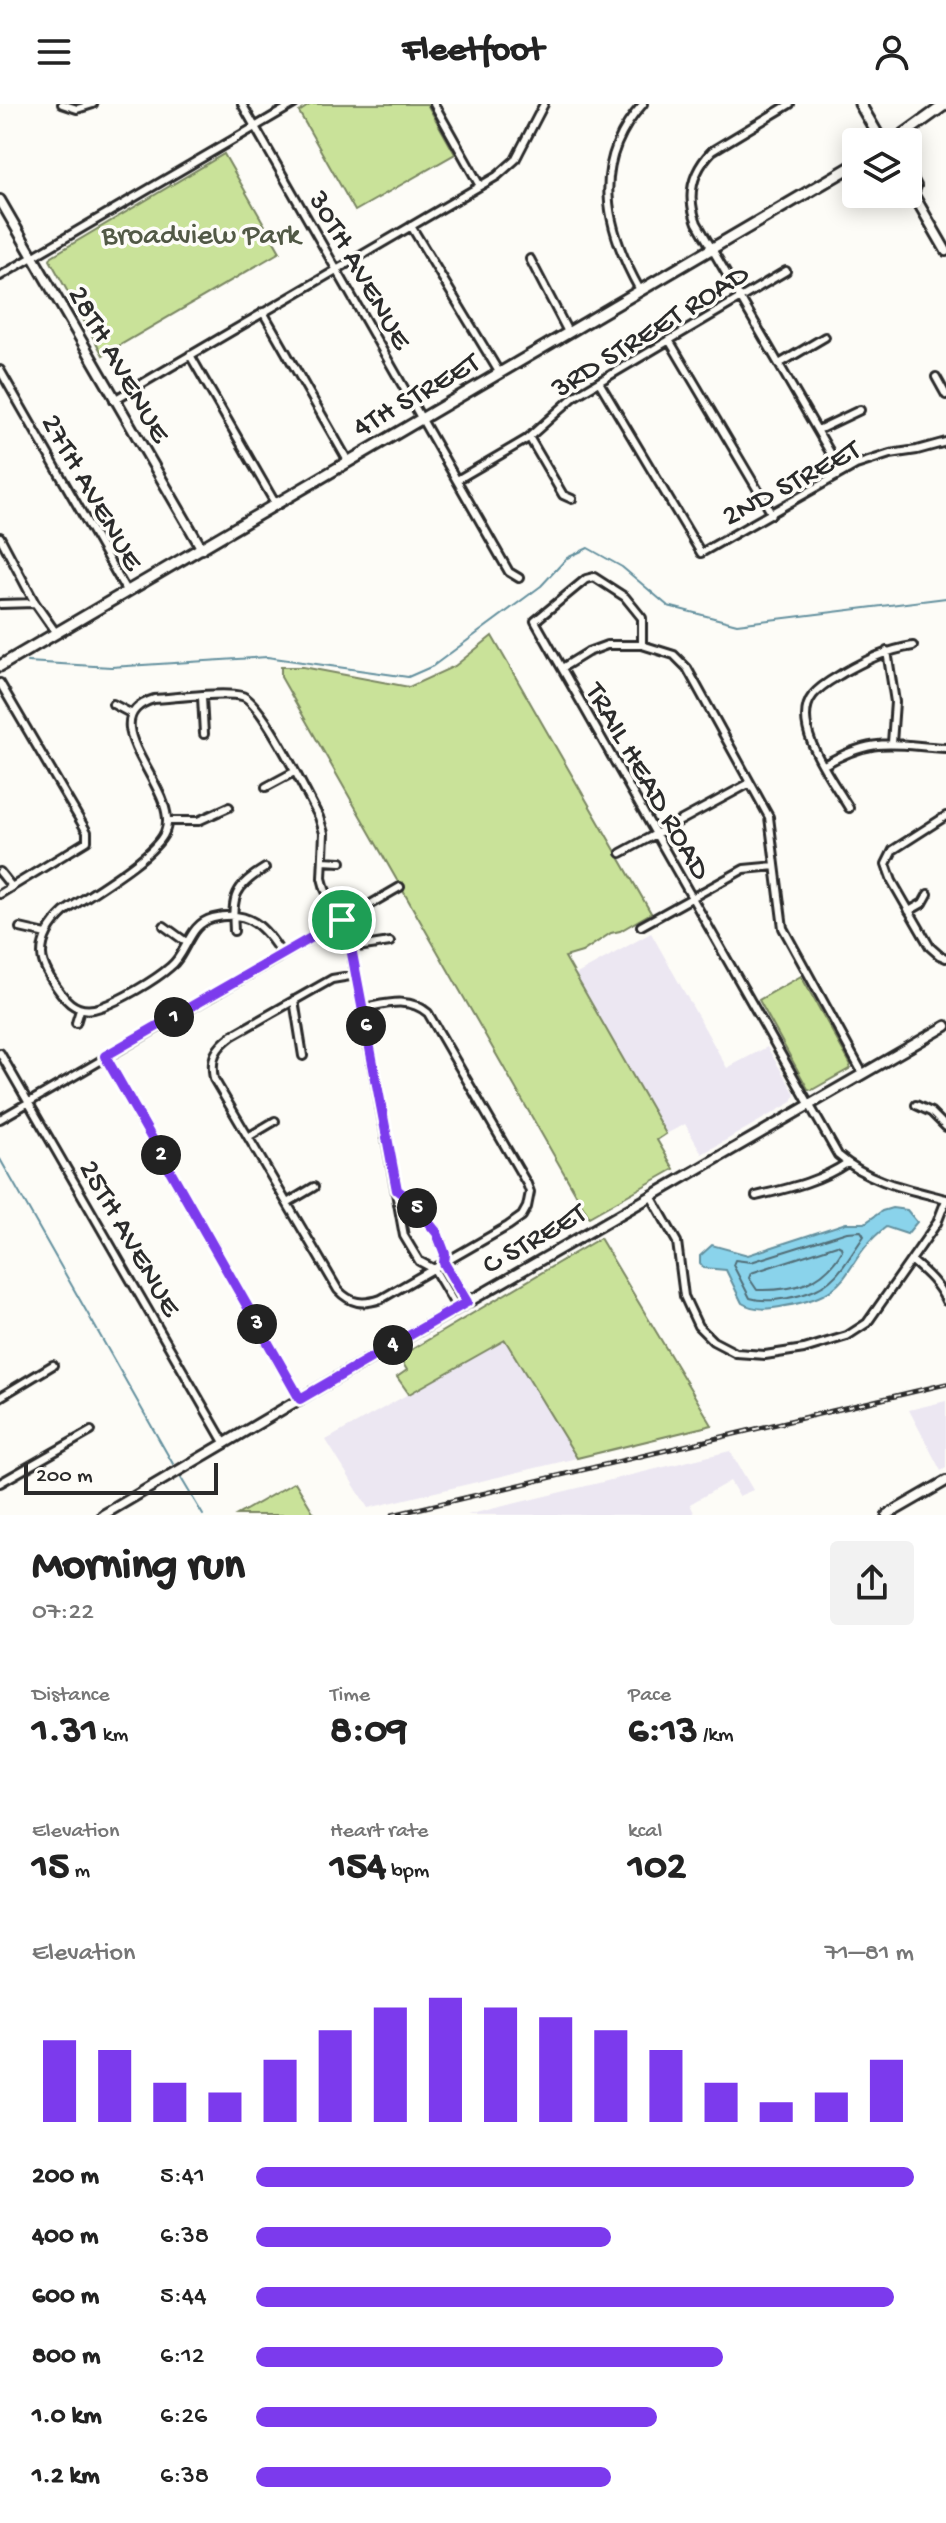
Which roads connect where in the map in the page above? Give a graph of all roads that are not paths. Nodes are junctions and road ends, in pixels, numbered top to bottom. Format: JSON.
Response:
{"nodes":[{"id":1,"x":93,"y":104,"type":"edge"},
{"id":2,"x":242,"y":104,"type":"edge"},
{"id":3,"x":294,"y":104,"type":"edge"},
{"id":4,"x":544,"y":104,"type":"edge"},
{"id":5,"x":643,"y":104,"type":"edge"},
{"id":6,"x":790,"y":104,"type":"edge"},
{"id":7,"x":860,"y":104,"type":"edge"},
{"id":8,"x":946,"y":104,"type":"edge"},
{"id":9,"x":63,"y":105,"type":"edge"},
{"id":10,"x":437,"y":105,"type":"edge"},
{"id":11,"x":255,"y":127,"type":"junction"},
{"id":12,"x":874,"y":128,"type":"edge"},
{"id":13,"x":915,"y":128,"type":"edge"},
{"id":14,"x":842,"y":172,"type":"edge"},
{"id":15,"x":480,"y":186,"type":"junction"},
{"id":16,"x":0,"y":200,"type":"edge"},
{"id":17,"x":921,"y":208,"type":"edge"},
{"id":18,"x":411,"y":226,"type":"junction"},
{"id":19,"x":711,"y":248,"type":"junction"},
{"id":20,"x":946,"y":251,"type":"edge"},
{"id":21,"x":33,"y":257,"type":"junction"},
{"id":22,"x":530,"y":259,"type":"dead end"},
{"id":23,"x":337,"y":269,"type":"junction"},
{"id":24,"x":786,"y":271,"type":"dead end"},
{"id":25,"x":0,"y":276,"type":"edge"},
{"id":26,"x":640,"y":290,"type":"junction"},
{"id":27,"x":740,"y":298,"type":"junction"},
{"id":28,"x":263,"y":312,"type":"junction"},
{"id":29,"x":568,"y":332,"type":"junction"},
{"id":30,"x":825,"y":337,"type":"dead end"},
{"id":31,"x":669,"y":340,"type":"junction"},
{"id":32,"x":190,"y":355,"type":"junction"},
{"id":33,"x":779,"y":364,"type":"junction"},
{"id":34,"x":0,"y":370,"type":"edge"},
{"id":35,"x":499,"y":372,"type":"junction"},
{"id":36,"x":936,"y":377,"type":"dead end"},
{"id":37,"x":599,"y":382,"type":"junction"},
{"id":38,"x":946,"y":395,"type":"edge"},
{"id":39,"x":114,"y":400,"type":"junction"},
{"id":40,"x":860,"y":410,"type":"dead end"},
{"id":41,"x":421,"y":417,"type":"junction"},
{"id":42,"x":818,"y":430,"type":"junction"},
{"id":43,"x":529,"y":437,"type":"junction"},
{"id":44,"x":946,"y":442,"type":"edge"},
{"id":45,"x":348,"y":461,"type":"junction"},
{"id":46,"x":842,"y":473,"type":"junction"},
{"id":47,"x":457,"y":480,"type":"junction"},
{"id":48,"x":572,"y":499,"type":"dead end"},
{"id":49,"x":275,"y":503,"type":"junction"},
{"id":50,"x":772,"y":514,"type":"junction"},
{"id":51,"x":0,"y":537,"type":"edge"},
{"id":52,"x":202,"y":549,"type":"junction"},
{"id":53,"x":519,"y":578,"type":"dead end"},
{"id":54,"x":127,"y":592,"type":"junction"},
{"id":55,"x":35,"y":603,"type":"junction"},
{"id":56,"x":0,"y":604,"type":"edge"},
{"id":57,"x":56,"y":633,"type":"junction"},
{"id":58,"x":642,"y":645,"type":"junction"},
{"id":59,"x":913,"y":646,"type":"dead end"},
{"id":60,"x":887,"y":651,"type":"junction"},
{"id":61,"x":0,"y":666,"type":"edge"},
{"id":62,"x":562,"y":668,"type":"junction"},
{"id":63,"x":0,"y":683,"type":"edge"},
{"id":64,"x":202,"y":697,"type":"junction"},
{"id":65,"x":113,"y":704,"type":"dead end"},
{"id":66,"x":132,"y":714,"type":"junction"},
{"id":67,"x":204,"y":734,"type":"dead end"},
{"id":68,"x":892,"y":743,"type":"junction"},
{"id":69,"x":946,"y":748,"type":"edge"},
{"id":70,"x":824,"y":765,"type":"junction"},
{"id":71,"x":294,"y":772,"type":"junction"},
{"id":72,"x":750,"y":783,"type":"junction"},
{"id":73,"x":266,"y":787,"type":"dead end"},
{"id":74,"x":229,"y":807,"type":"dead end"},
{"id":75,"x":849,"y":808,"type":"dead end"},
{"id":76,"x":946,"y":816,"type":"edge"},
{"id":77,"x":168,"y":821,"type":"junction"},
{"id":78,"x":657,"y":836,"type":"junction"},
{"id":79,"x":621,"y":853,"type":"dead end"},
{"id":80,"x":323,"y":861,"type":"junction"},
{"id":81,"x":341,"y":862,"type":"dead end"},
{"id":82,"x":775,"y":866,"type":"junction"},
{"id":83,"x":265,"y":868,"type":"dead end"},
{"id":84,"x":0,"y":872,"type":"edge"},
{"id":85,"x":12,"y":887,"type":"junction"},
{"id":86,"x":400,"y":887,"type":"dead end"},
{"id":87,"x":0,"y":894,"type":"edge"},
{"id":88,"x":928,"y":894,"type":"dead end"},
{"id":89,"x":691,"y":897,"type":"junction"},
{"id":90,"x":909,"y":911,"type":"junction"},
{"id":91,"x":233,"y":917,"type":"junction"},
{"id":92,"x":342,"y":920,"type":"junction"},
{"id":93,"x":164,"y":926,"type":"dead end"},
{"id":94,"x":641,"y":926,"type":"dead end"},
{"id":95,"x":20,"y":928,"type":"dead end"},
{"id":96,"x":234,"y":931,"type":"dead end"},
{"id":97,"x":46,"y":934,"type":"junction"},
{"id":98,"x":186,"y":942,"type":"junction"},
{"id":99,"x":390,"y":942,"type":"dead end"},
{"id":100,"x":351,"y":948,"type":"junction"},
{"id":101,"x":282,"y":955,"type":"junction"},
{"id":102,"x":946,"y":958,"type":"edge"},
{"id":103,"x":356,"y":975,"type":"junction"},
{"id":104,"x":294,"y":1000,"type":"junction"},
{"id":105,"x":363,"y":1008,"type":"junction"},
{"id":106,"x":80,"y":1010,"type":"junction"},
{"id":107,"x":76,"y":1023,"type":"dead end"},
{"id":108,"x":946,"y":1026,"type":"edge"},
{"id":109,"x":0,"y":1053,"type":"edge"},
{"id":110,"x":105,"y":1056,"type":"junction"},
{"id":111,"x":303,"y":1056,"type":"dead end"},
{"id":112,"x":863,"y":1074,"type":"junction"},
{"id":113,"x":27,"y":1101,"type":"junction"},
{"id":114,"x":810,"y":1105,"type":"junction"},
{"id":115,"x":916,"y":1105,"type":"dead end"},
{"id":116,"x":0,"y":1119,"type":"edge"},
{"id":117,"x":275,"y":1121,"type":"dead end"},
{"id":118,"x":946,"y":1127,"type":"edge"},
{"id":119,"x":248,"y":1137,"type":"junction"},
{"id":120,"x":847,"y":1163,"type":"junction"},
{"id":121,"x":314,"y":1187,"type":"dead end"},
{"id":122,"x":397,"y":1190,"type":"junction"},
{"id":123,"x":651,"y":1196,"type":"junction"},
{"id":124,"x":756,"y":1196,"type":"dead end"},
{"id":125,"x":946,"y":1200,"type":"edge"},
{"id":126,"x":287,"y":1203,"type":"junction"},
{"id":127,"x":911,"y":1260,"type":"junction"},
{"id":128,"x":444,"y":1263,"type":"junction"},
{"id":129,"x":434,"y":1269,"type":"junction"},
{"id":130,"x":946,"y":1301,"type":"edge"},
{"id":131,"x":467,"y":1302,"type":"junction"},
{"id":132,"x":457,"y":1308,"type":"junction"},
{"id":133,"x":53,"y":1365,"type":"dead end"},
{"id":134,"x":0,"y":1397,"type":"edge"},
{"id":135,"x":300,"y":1399,"type":"junction"},
{"id":136,"x":91,"y":1431,"type":"dead end"},
{"id":137,"x":225,"y":1444,"type":"junction"},
{"id":138,"x":946,"y":1481,"type":"edge"},
{"id":139,"x":0,"y":1483,"type":"edge"},
{"id":140,"x":103,"y":1515,"type":"edge"},
{"id":141,"x":887,"y":1515,"type":"edge"}],
"edges":[{"from":1,"to":9,"type":"street"},
{"from":2,"to":11,"type":"street","name":"30TH AVENUE"},
{"from":3,"to":11,"type":"street"},
{"from":4,"to":15,"type":"street"},
{"from":5,"to":26,"type":"street"},
{"from":6,"to":19,"type":"street"},
{"from":7,"to":12,"type":"main road"},
{"from":8,"to":13,"type":"main road"},
{"from":10,"to":15,"type":"street"},
{"from":11,"to":21,"type":"street"},
{"from":11,"to":23,"type":"street","name":"30TH AVENUE"},
{"from":14,"to":19,"type":"main road","name":"4TH STREET"},
{"from":15,"to":18,"type":"street"},
{"from":16,"to":21,"type":"street","name":"28TH AVENUE"},
{"from":17,"to":20,"type":"street"},
{"from":18,"to":23,"type":"street"},
{"from":18,"to":35,"type":"street"},
{"from":19,"to":26,"type":"main road","name":"4TH STREET"},
{"from":19,"to":27,"type":"street"},
{"from":21,"to":25,"type":"street"},
{"from":21,"to":39,"type":"street","name":"28TH AVENUE"},
{"from":22,"to":29,"type":"street"},
{"from":23,"to":28,"type":"street"},
{"from":23,"to":41,"type":"street","name":"30TH AVENUE"},
{"from":24,"to":27,"type":"street","name":"3RD STREET ROAD"},
{"from":26,"to":29,"type":"main road","name":"4TH STREET"},
{"from":27,"to":31,"type":"street","name":"3RD STREET ROAD"},
{"from":27,"to":33,"type":"street"},
{"from":28,"to":32,"type":"street"},
{"from":28,"to":45,"type":"street"},
{"from":29,"to":35,"type":"main road","name":"4TH STREET"},
{"from":30,"to":33,"type":"street"},
{"from":31,"to":37,"type":"street","name":"3RD STREET ROAD"},
{"from":31,"to":50,"type":"street"},
{"from":32,"to":39,"type":"street"},
{"from":32,"to":49,"type":"street"},
{"from":33,"to":42,"type":"street"},
{"from":34,"to":54,"type":"street","name":"27TH AVENUE"},
{"from":35,"to":41,"type":"main road","name":"4TH STREET"},
{"from":36,"to":38,"type":"street"},
{"from":37,"to":43,"type":"street","name":"3RD STREET ROAD"},
{"from":37,"to":50,"type":"street","name":"2ND STREET"},
{"from":39,"to":52,"type":"street","name":"28TH AVENUE"},
{"from":40,"to":42,"type":"street"},
{"from":41,"to":45,"type":"main road","name":"4TH STREET"},
{"from":41,"to":47,"type":"street","name":"30TH AVENUE"},
{"from":42,"to":46,"type":"street"},
{"from":43,"to":47,"type":"street","name":"3RD STREET ROAD"},
{"from":43,"to":48,"type":"street"},
{"from":44,"to":46,"type":"street","name":"2ND STREET"},
{"from":45,"to":49,"type":"main road","name":"4TH STREET"},
{"from":46,"to":50,"type":"street","name":"2ND STREET"},
{"from":47,"to":53,"type":"street","name":"30TH AVENUE"},
{"from":49,"to":52,"type":"main road","name":"4TH STREET"},
{"from":51,"to":55,"type":"street"},
{"from":52,"to":54,"type":"main road","name":"4TH STREET"},
{"from":54,"to":57,"type":"main road","name":"4TH STREET"},
{"from":55,"to":56,"type":"street"},
{"from":55,"to":57,"type":"street"},
{"from":57,"to":61,"type":"main road","name":"4TH STREET"},
{"from":58,"to":62,"type":"street"},
{"from":58,"to":62,"type":"street","name":"TRAIL HEAD ROAD"},
{"from":58,"to":72,"type":"street"},
{"from":59,"to":60,"type":"street"},
{"from":60,"to":68,"type":"street"},
{"from":60,"to":70,"type":"street"},
{"from":62,"to":78,"type":"street","name":"TRAIL HEAD ROAD"},
{"from":63,"to":85,"type":"street"},
{"from":64,"to":66,"type":"street"},
{"from":64,"to":67,"type":"street"},
{"from":64,"to":71,"type":"street"},
{"from":65,"to":66,"type":"street"},
{"from":66,"to":77,"type":"street"},
{"from":68,"to":69,"type":"street"},
{"from":68,"to":70,"type":"street"},
{"from":70,"to":75,"type":"street"},
{"from":71,"to":73,"type":"street"},
{"from":71,"to":80,"type":"street"},
{"from":72,"to":78,"type":"street"},
{"from":72,"to":82,"type":"street"},
{"from":74,"to":77,"type":"street"},
{"from":76,"to":90,"type":"street"},
{"from":77,"to":97,"type":"street"},
{"from":78,"to":79,"type":"street"},
{"from":78,"to":89,"type":"street","name":"TRAIL HEAD ROAD"},
{"from":80,"to":81,"type":"street"},
{"from":80,"to":92,"type":"street"},
{"from":82,"to":89,"type":"street"},
{"from":82,"to":112,"type":"street"},
{"from":83,"to":91,"type":"street"},
{"from":84,"to":85,"type":"street"},
{"from":85,"to":87,"type":"street"},
{"from":86,"to":92,"type":"street"},
{"from":88,"to":90,"type":"street"},
{"from":89,"to":94,"type":"street"},
{"from":89,"to":114,"type":"street","name":"TRAIL HEAD ROAD"},
{"from":90,"to":102,"type":"street"},
{"from":91,"to":96,"type":"street"},
{"from":91,"to":98,"type":"street"},
{"from":91,"to":101,"type":"street"},
{"from":92,"to":100,"type":"street"},
{"from":92,"to":101,"type":"street"},
{"from":93,"to":98,"type":"street"},
{"from":95,"to":97,"type":"street"},
{"from":97,"to":106,"type":"street"},
{"from":98,"to":106,"type":"street"},
{"from":99,"to":100,"type":"street"},
{"from":100,"to":103,"type":"street"},
{"from":101,"to":110,"type":"street"},
{"from":103,"to":104,"type":"street"},
{"from":103,"to":105,"type":"street"},
{"from":104,"to":111,"type":"street"},
{"from":104,"to":119,"type":"street"},
{"from":105,"to":122,"type":"street"},
{"from":105,"to":128,"type":"street"},
{"from":106,"to":107,"type":"street"},
{"from":108,"to":112,"type":"street","name":"C STREET"},
{"from":109,"to":113,"type":"street","name":"25TH AVENUE"},
{"from":110,"to":113,"type":"street"},
{"from":110,"to":135,"type":"street"},
{"from":112,"to":114,"type":"street","name":"C STREET"},
{"from":113,"to":116,"type":"street"},
{"from":113,"to":137,"type":"street","name":"25TH AVENUE"},
{"from":114,"to":120,"type":"street","name":"TRAIL HEAD ROAD"},
{"from":114,"to":123,"type":"street","name":"C STREET"},
{"from":115,"to":118,"type":"street"},
{"from":117,"to":119,"type":"street"},
{"from":119,"to":126,"type":"street"},
{"from":120,"to":124,"type":"street"},
{"from":120,"to":125,"type":"street"},
{"from":121,"to":126,"type":"street"},
{"from":122,"to":128,"type":"street"},
{"from":122,"to":129,"type":"street"},
{"from":123,"to":127,"type":"street"},
{"from":123,"to":131,"type":"street","name":"C STREET"},
{"from":125,"to":127,"type":"street"},
{"from":126,"to":129,"type":"street"},
{"from":127,"to":130,"type":"street"},
{"from":128,"to":129,"type":"street"},
{"from":128,"to":131,"type":"street"},
{"from":129,"to":132,"type":"street"},
{"from":131,"to":132,"type":"street","name":"C STREET"},
{"from":132,"to":135,"type":"street","name":"C STREET"},
{"from":133,"to":134,"type":"street"},
{"from":135,"to":137,"type":"street","name":"C STREET"},
{"from":136,"to":139,"type":"street"},
{"from":137,"to":140,"type":"street","name":"C STREET"},
{"from":138,"to":141,"type":"street"}]}
